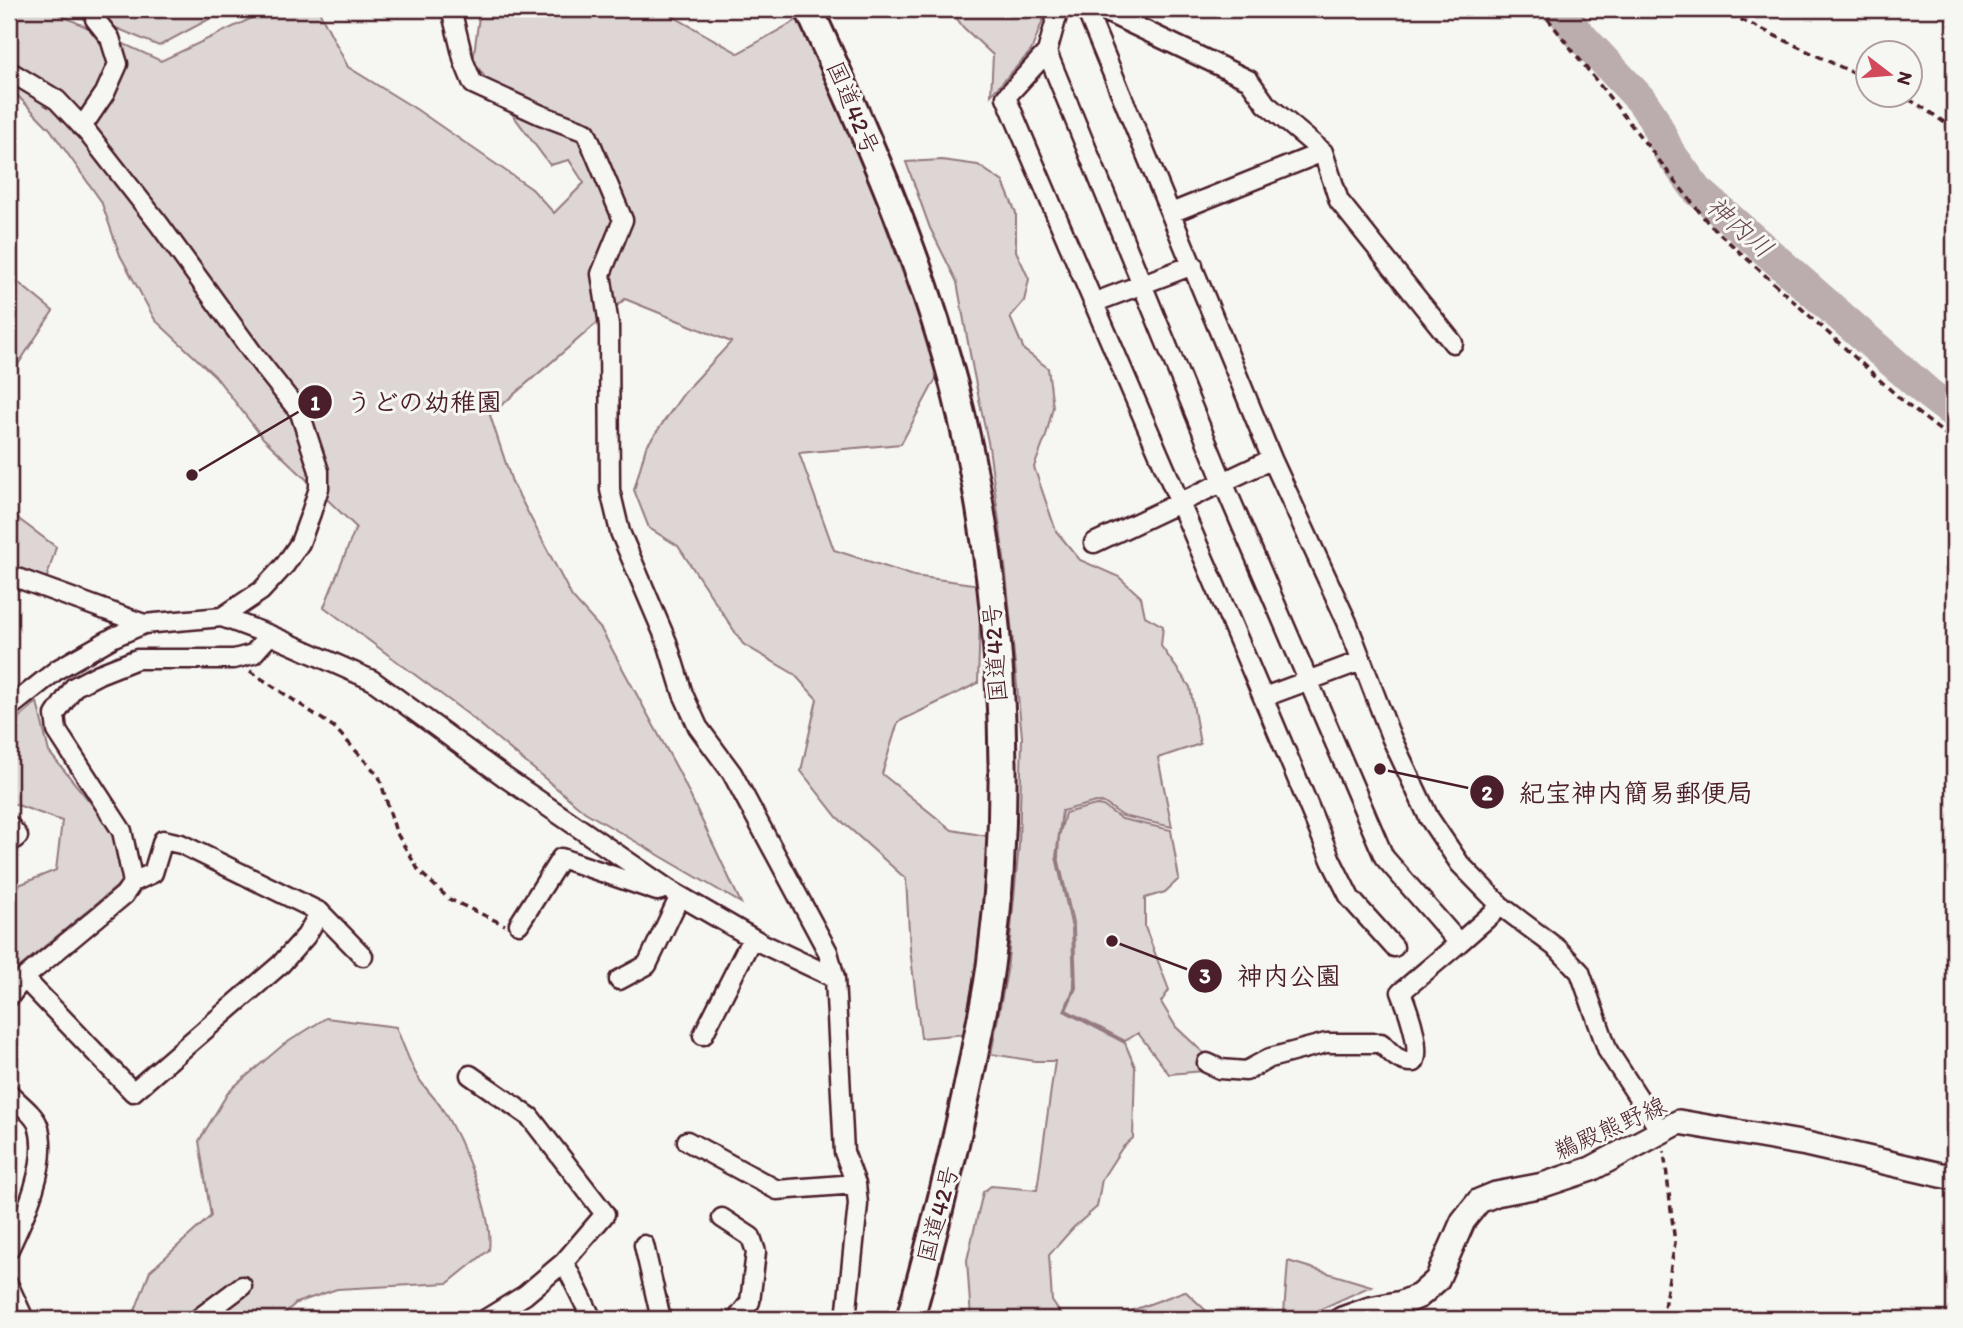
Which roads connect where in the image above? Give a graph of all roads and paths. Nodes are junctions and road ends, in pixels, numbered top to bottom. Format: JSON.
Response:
{"nodes":[{"id":1,"x":94,"y":9,"type":"edge"},
{"id":2,"x":451,"y":9,"type":"edge"},
{"id":3,"x":809,"y":9,"type":"edge"},
{"id":4,"x":1059,"y":9,"type":"edge"},
{"id":5,"x":1086,"y":9,"type":"edge"},
{"id":6,"x":1100,"y":9,"type":"edge"},
{"id":7,"x":1540,"y":9,"type":"edge"},
{"id":8,"x":1719,"y":9,"type":"edge"},
{"id":9,"x":1047,"y":52,"type":"junction"},
{"id":10,"x":9,"y":71,"type":"edge"},
{"id":11,"x":1854,"y":73,"type":"edge"},
{"id":12,"x":1924,"y":108,"type":"edge"},
{"id":13,"x":82,"y":127,"type":"junction"},
{"id":14,"x":1954,"y":128,"type":"edge"},
{"id":15,"x":1323,"y":152,"type":"junction"},
{"id":16,"x":1171,"y":213,"type":"junction"},
{"id":17,"x":1193,"y":265,"type":"junction"},
{"id":18,"x":1142,"y":285,"type":"junction"},
{"id":19,"x":1093,"y":303,"type":"junction"},
{"id":20,"x":1453,"y":343,"type":"dead end"},
{"id":21,"x":1954,"y":441,"type":"edge"},
{"id":22,"x":1272,"y":459,"type":"junction"},
{"id":23,"x":1223,"y":482,"type":"junction"},
{"id":24,"x":1181,"y":502,"type":"junction"},
{"id":25,"x":1094,"y":543,"type":"dead end"},
{"id":26,"x":9,"y":576,"type":"edge"},
{"id":27,"x":222,"y":617,"type":"junction"},
{"id":28,"x":144,"y":624,"type":"junction"},
{"id":29,"x":270,"y":635,"type":"junction"},
{"id":30,"x":230,"y":659,"type":"junction"},
{"id":31,"x":1361,"y":660,"type":"junction"},
{"id":32,"x":1308,"y":680,"type":"junction"},
{"id":33,"x":1264,"y":697,"type":"junction"},
{"id":34,"x":9,"y":708,"type":"edge"},
{"id":35,"x":9,"y":825,"type":"edge"},
{"id":36,"x":9,"y":844,"type":"edge"},
{"id":37,"x":133,"y":882,"type":"junction"},
{"id":38,"x":674,"y":893,"type":"junction"},
{"id":39,"x":1501,"y":906,"type":"junction"},
{"id":40,"x":320,"y":912,"type":"junction"},
{"id":41,"x":513,"y":925,"type":"joint"},
{"id":42,"x":752,"y":938,"type":"junction"},
{"id":43,"x":1459,"y":943,"type":"junction"},
{"id":44,"x":1394,"y":947,"type":"dead end"},
{"id":45,"x":363,"y":956,"type":"dead end"},
{"id":46,"x":24,"y":978,"type":"junction"},
{"id":47,"x":835,"y":978,"type":"junction"},
{"id":48,"x":619,"y":980,"type":"dead end"},
{"id":49,"x":9,"y":997,"type":"edge"},
{"id":50,"x":703,"y":1035,"type":"dead end"},
{"id":51,"x":1207,"y":1063,"type":"dead end"},
{"id":52,"x":470,"y":1075,"type":"dead end"},
{"id":53,"x":9,"y":1093,"type":"edge"},
{"id":54,"x":1661,"y":1132,"type":"junction"},
{"id":55,"x":687,"y":1141,"type":"dead end"},
{"id":56,"x":1954,"y":1178,"type":"edge"},
{"id":57,"x":856,"y":1184,"type":"junction"},
{"id":58,"x":722,"y":1218,"type":"dead end"},
{"id":59,"x":644,"y":1245,"type":"dead end"},
{"id":60,"x":9,"y":1249,"type":"edge"},
{"id":61,"x":564,"y":1262,"type":"junction"},
{"id":62,"x":242,"y":1286,"type":"dead end"},
{"id":63,"x":9,"y":1288,"type":"edge"},
{"id":64,"x":24,"y":1319,"type":"edge"},
{"id":65,"x":198,"y":1319,"type":"edge"},
{"id":66,"x":486,"y":1319,"type":"edge"},
{"id":67,"x":592,"y":1319,"type":"edge"},
{"id":68,"x":661,"y":1319,"type":"edge"},
{"id":69,"x":737,"y":1319,"type":"edge"},
{"id":70,"x":846,"y":1319,"type":"edge"},
{"id":71,"x":910,"y":1319,"type":"edge"},
{"id":72,"x":1342,"y":1319,"type":"edge"},
{"id":73,"x":1662,"y":1319,"type":"edge"}],
"edges":[{"from":1,"to":13,"type":"street"},
{"from":2,"to":47,"type":"street"},
{"from":3,"to":71,"type":"highway","name":"国道42号"},
{"from":4,"to":9,"type":"street"},
{"from":5,"to":16,"type":"street"},
{"from":6,"to":15,"type":"street"},
{"from":7,"to":21,"type":"path"},
{"from":8,"to":11,"type":"path"},
{"from":9,"to":18,"type":"street"},
{"from":9,"to":19,"type":"street"},
{"from":10,"to":13,"type":"street"},
{"from":12,"to":14,"type":"path"},
{"from":13,"to":27,"type":"street"},
{"from":15,"to":16,"type":"street"},
{"from":15,"to":20,"type":"street"},
{"from":16,"to":17,"type":"street"},
{"from":17,"to":18,"type":"street"},
{"from":17,"to":22,"type":"street"},
{"from":18,"to":19,"type":"street"},
{"from":18,"to":23,"type":"street"},
{"from":19,"to":24,"type":"street"},
{"from":22,"to":23,"type":"street"},
{"from":22,"to":31,"type":"street"},
{"from":23,"to":24,"type":"street"},
{"from":23,"to":32,"type":"street"},
{"from":24,"to":25,"type":"street"},
{"from":24,"to":33,"type":"street"},
{"from":26,"to":28,"type":"street"},
{"from":27,"to":28,"type":"street"},
{"from":27,"to":29,"type":"street"},
{"from":28,"to":34,"type":"street"},
{"from":29,"to":30,"type":"street"},
{"from":29,"to":38,"type":"street"},
{"from":30,"to":37,"type":"street"},
{"from":30,"to":41,"type":"path"},
{"from":31,"to":32,"type":"street"},
{"from":31,"to":39,"type":"street"},
{"from":32,"to":33,"type":"street"},
{"from":32,"to":43,"type":"street"},
{"from":33,"to":44,"type":"street"},
{"from":35,"to":36,"type":"street"},
{"from":37,"to":40,"type":"street"},
{"from":37,"to":46,"type":"street"},
{"from":38,"to":41,"type":"street"},
{"from":38,"to":42,"type":"street"},
{"from":38,"to":48,"type":"street"},
{"from":39,"to":43,"type":"street"},
{"from":39,"to":54,"type":"street"},
{"from":40,"to":45,"type":"street"},
{"from":40,"to":46,"type":"street"},
{"from":42,"to":47,"type":"street"},
{"from":42,"to":50,"type":"street"},
{"from":43,"to":51,"type":"street"},
{"from":46,"to":49,"type":"street"},
{"from":47,"to":57,"type":"street"},
{"from":52,"to":61,"type":"street"},
{"from":53,"to":60,"type":"street"},
{"from":54,"to":56,"type":"main road","name":"鵜殿熊野線"},
{"from":54,"to":72,"type":"main road","name":"鵜殿熊野線"},
{"from":54,"to":73,"type":"path"},
{"from":55,"to":57,"type":"street"},
{"from":57,"to":70,"type":"street"},
{"from":58,"to":69,"type":"street"},
{"from":59,"to":68,"type":"street"},
{"from":61,"to":66,"type":"street"},
{"from":61,"to":67,"type":"street"},
{"from":62,"to":65,"type":"street"},
{"from":63,"to":64,"type":"street"}]}
